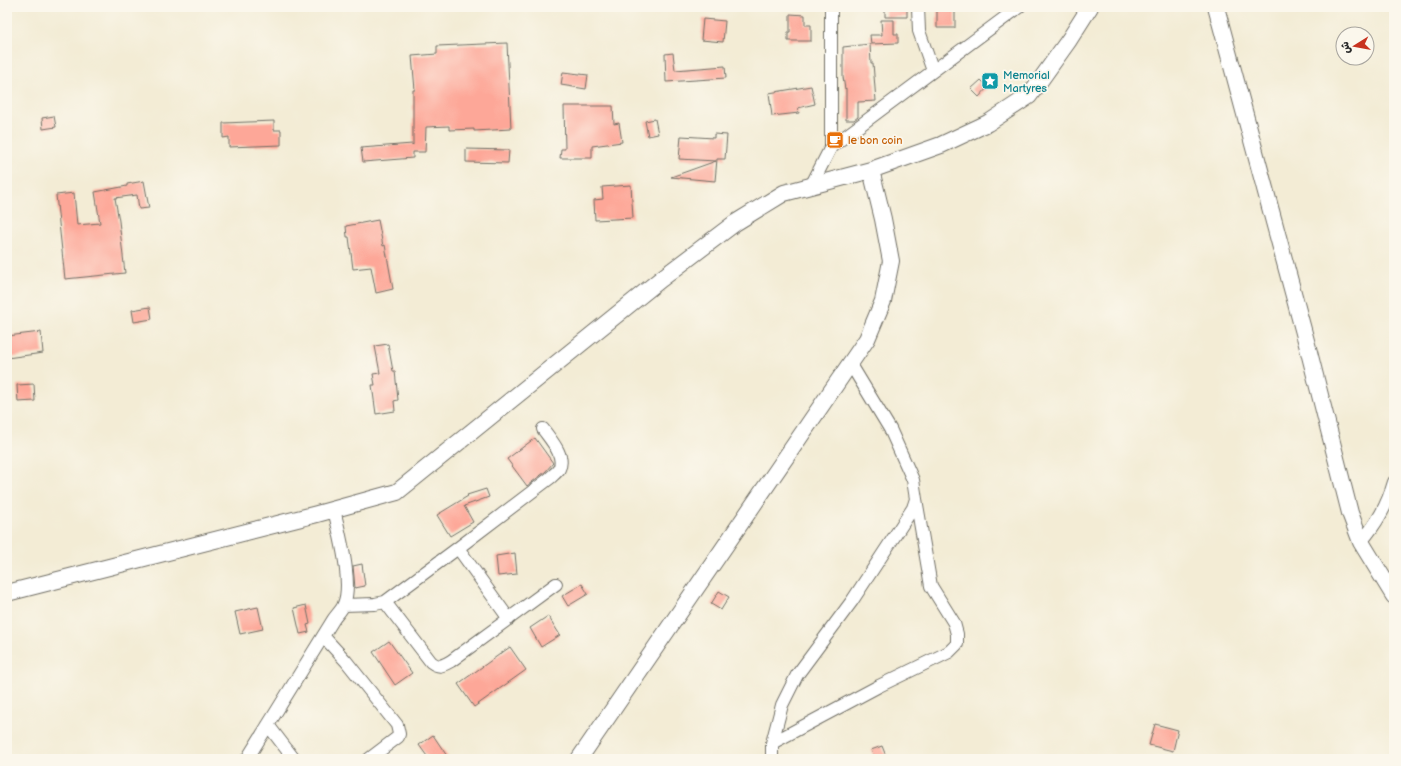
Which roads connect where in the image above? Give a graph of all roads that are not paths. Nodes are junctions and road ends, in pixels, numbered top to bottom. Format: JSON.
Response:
{"nodes":[{"id":1,"x":831,"y":7,"type":"edge"},
{"id":2,"x":918,"y":7,"type":"edge"},
{"id":3,"x":1019,"y":7,"type":"edge"},
{"id":4,"x":1090,"y":7,"type":"edge"},
{"id":5,"x":1216,"y":7,"type":"edge"},
{"id":6,"x":933,"y":71,"type":"junction"},
{"id":7,"x":831,"y":147,"type":"junction"},
{"id":8,"x":871,"y":170,"type":"junction"},
{"id":9,"x":811,"y":186,"type":"junction"},
{"id":10,"x":850,"y":363,"type":"junction"},
{"id":11,"x":543,"y":430,"type":"dead end"},
{"id":12,"x":1394,"y":482,"type":"edge"},
{"id":13,"x":916,"y":499,"type":"junction"},
{"id":14,"x":334,"y":509,"type":"junction"},
{"id":15,"x":1360,"y":542,"type":"junction"},
{"id":16,"x":458,"y":548,"type":"junction"},
{"id":17,"x":556,"y":584,"type":"dead end"},
{"id":18,"x":7,"y":593,"type":"edge"},
{"id":19,"x":1394,"y":596,"type":"edge"},
{"id":20,"x":384,"y":602,"type":"junction"},
{"id":21,"x":344,"y":605,"type":"junction"},
{"id":22,"x":509,"y":619,"type":"junction"},
{"id":23,"x":323,"y":636,"type":"junction"},
{"id":24,"x":268,"y":725,"type":"junction"},
{"id":25,"x":772,"y":743,"type":"junction"},
{"id":26,"x":247,"y":759,"type":"edge"},
{"id":27,"x":294,"y":759,"type":"edge"},
{"id":28,"x":368,"y":759,"type":"edge"},
{"id":29,"x":578,"y":759,"type":"edge"},
{"id":30,"x":772,"y":759,"type":"edge"}],
"edges":[{"from":1,"to":7,"type":"street"},
{"from":2,"to":6,"type":"street"},
{"from":3,"to":6,"type":"street"},
{"from":4,"to":8,"type":"main road"},
{"from":5,"to":15,"type":"main road"},
{"from":6,"to":7,"type":"street"},
{"from":7,"to":9,"type":"street"},
{"from":8,"to":9,"type":"main road"},
{"from":8,"to":10,"type":"main road"},
{"from":9,"to":14,"type":"main road"},
{"from":10,"to":13,"type":"street"},
{"from":10,"to":29,"type":"main road"},
{"from":11,"to":16,"type":"street"},
{"from":12,"to":15,"type":"street"},
{"from":13,"to":25,"type":"street"},
{"from":13,"to":25,"type":"street"},
{"from":14,"to":18,"type":"main road"},
{"from":14,"to":21,"type":"street"},
{"from":15,"to":19,"type":"main road"},
{"from":16,"to":20,"type":"street"},
{"from":16,"to":22,"type":"street"},
{"from":17,"to":22,"type":"street"},
{"from":20,"to":21,"type":"street"},
{"from":20,"to":22,"type":"street"},
{"from":21,"to":23,"type":"street"},
{"from":23,"to":24,"type":"street"},
{"from":23,"to":28,"type":"street"},
{"from":24,"to":26,"type":"street"},
{"from":24,"to":27,"type":"street"},
{"from":25,"to":30,"type":"street"}]}
